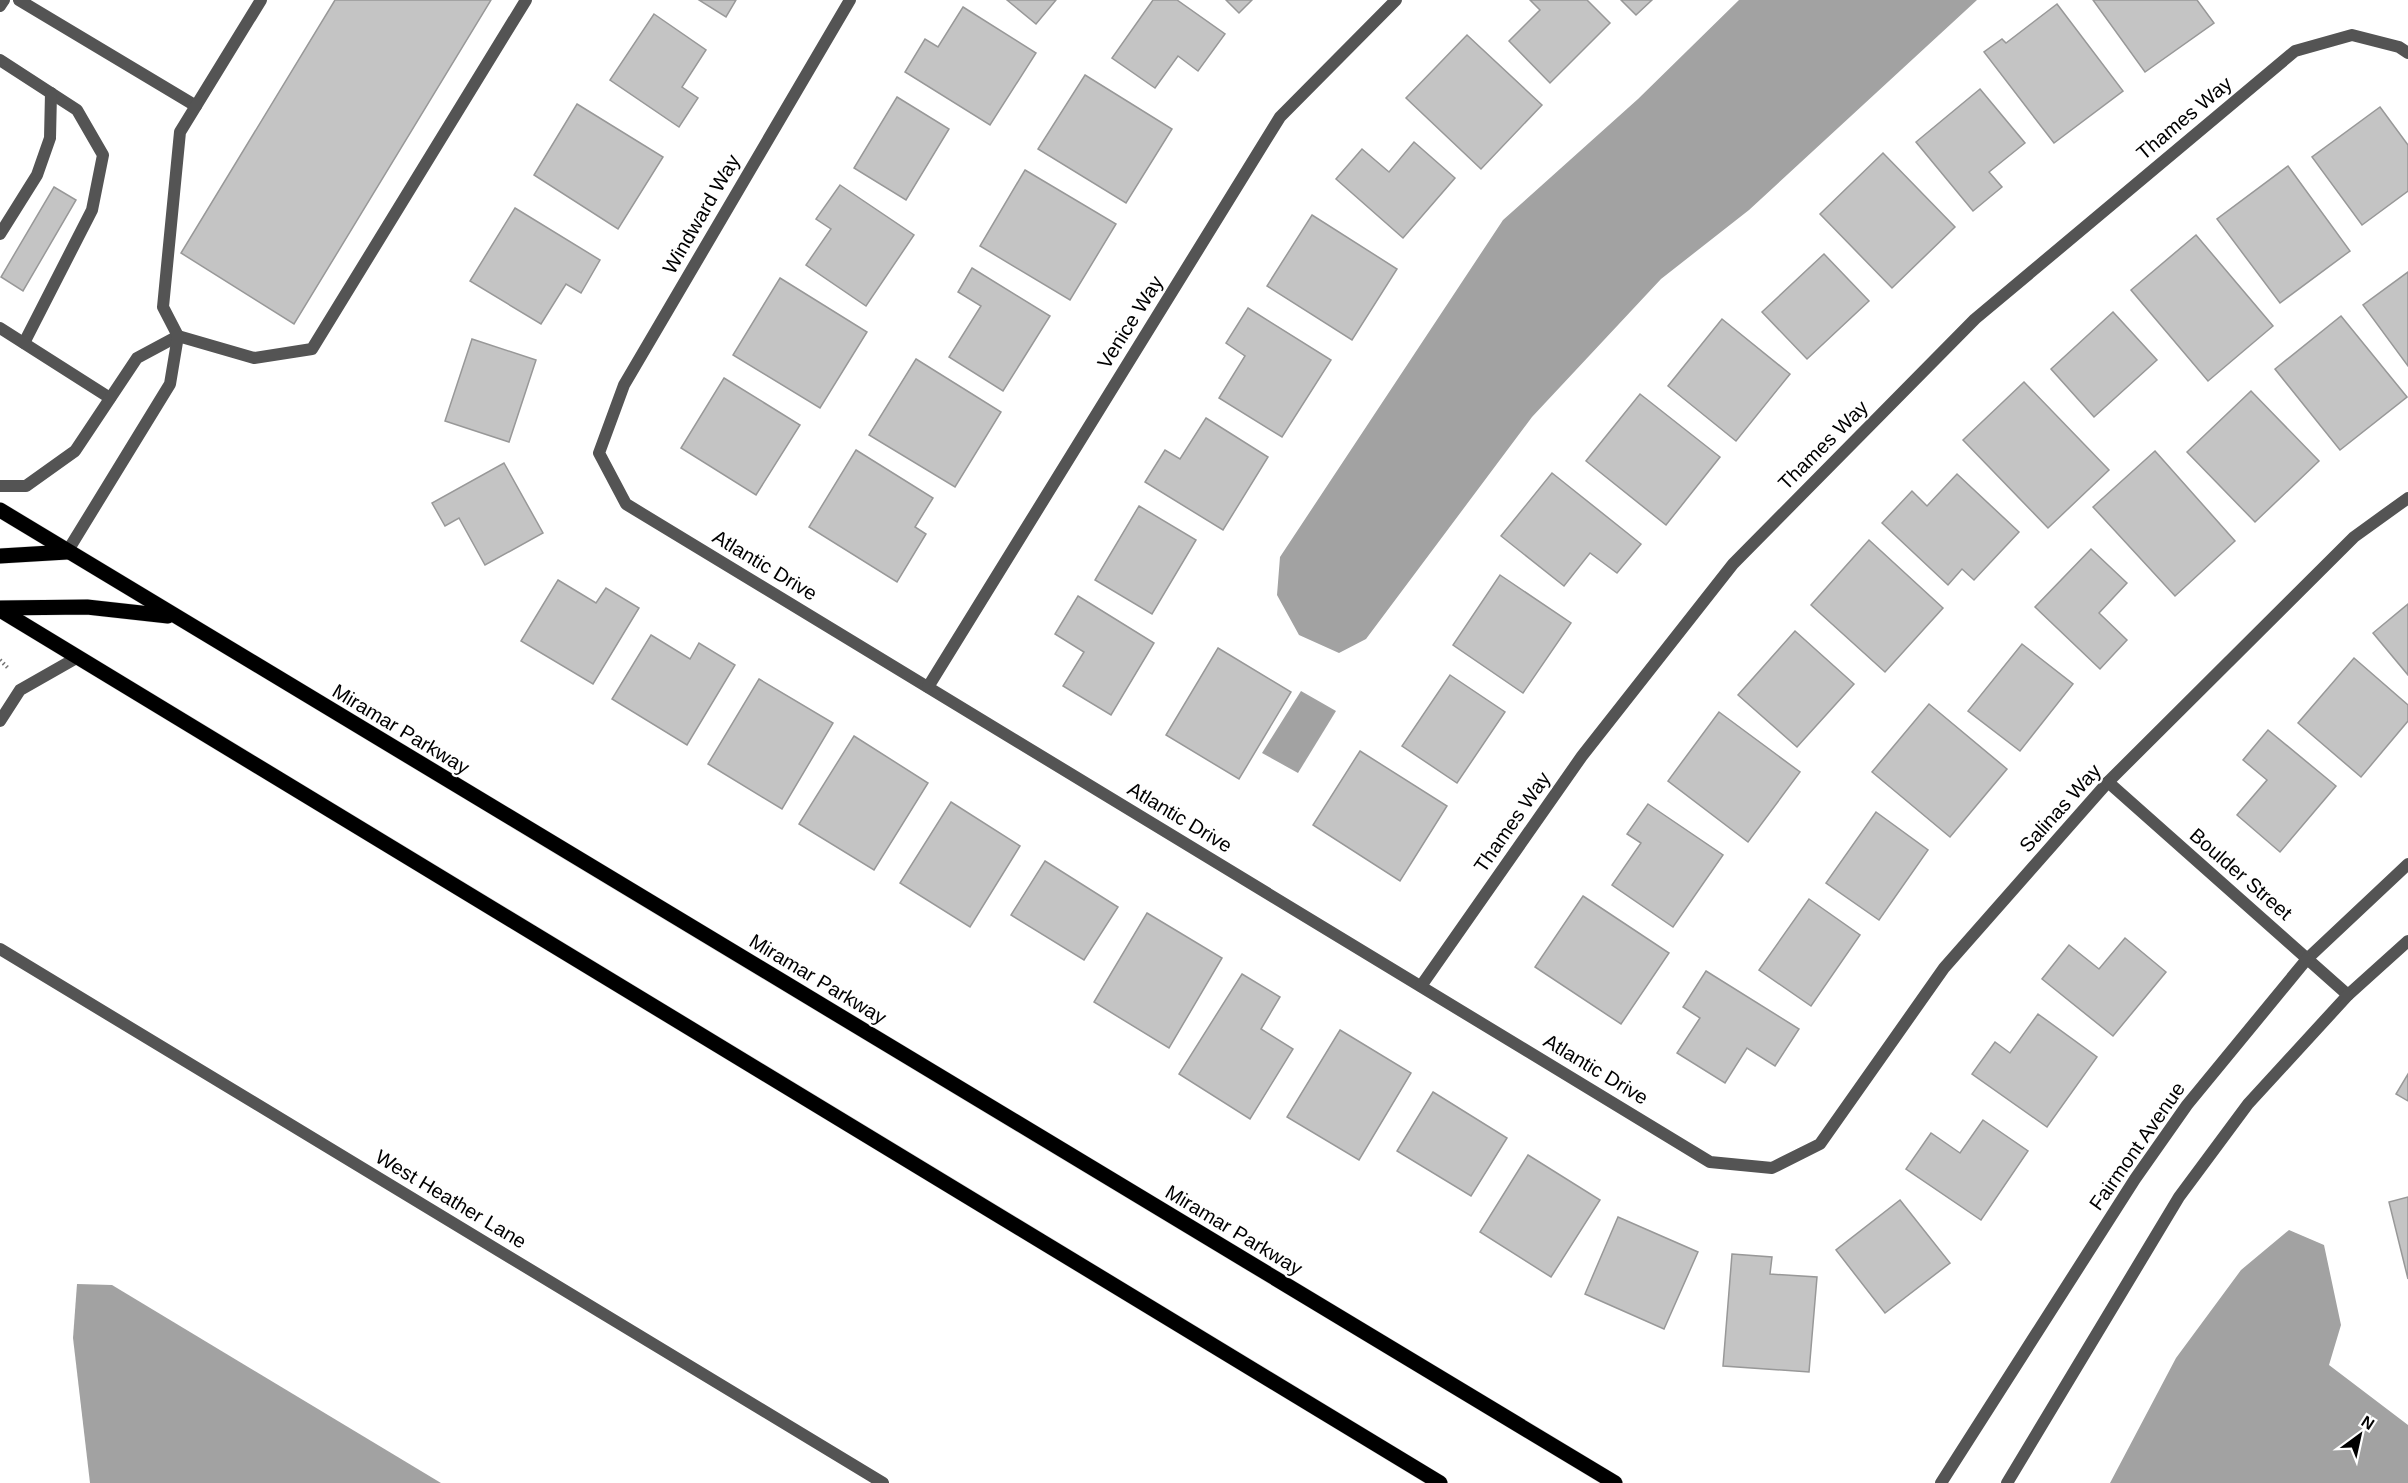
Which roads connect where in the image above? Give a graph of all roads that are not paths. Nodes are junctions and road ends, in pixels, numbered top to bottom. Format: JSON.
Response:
{"nodes":[{"id":1,"x":4,"y":0,"type":"edge"},
{"id":2,"x":19,"y":0,"type":"edge"},
{"id":3,"x":261,"y":0,"type":"edge"},
{"id":4,"x":526,"y":0,"type":"edge"},
{"id":5,"x":850,"y":0,"type":"edge"},
{"id":6,"x":1396,"y":0,"type":"edge"},
{"id":7,"x":0,"y":6,"type":"edge"},
{"id":8,"x":2408,"y":53,"type":"edge"},
{"id":9,"x":0,"y":60,"type":"edge"},
{"id":10,"x":51,"y":93,"type":"junction"},
{"id":11,"x":196,"y":106,"type":"junction"},
{"id":12,"x":0,"y":234,"type":"edge"},
{"id":13,"x":0,"y":328,"type":"edge"},
{"id":14,"x":178,"y":336,"type":"junction"},
{"id":15,"x":24,"y":343,"type":"junction"},
{"id":16,"x":110,"y":398,"type":"junction"},
{"id":17,"x":599,"y":453,"type":"joint"},
{"id":18,"x":0,"y":486,"type":"edge"},
{"id":19,"x":2408,"y":498,"type":"edge"},
{"id":20,"x":0,"y":510,"type":"edge"},
{"id":21,"x":67,"y":552,"type":"junction"},
{"id":22,"x":0,"y":556,"type":"edge"},
{"id":23,"x":0,"y":609,"type":"edge"},
{"id":24,"x":174,"y":616,"type":"junction"},
{"id":25,"x":78,"y":657,"type":"junction"},
{"id":26,"x":928,"y":687,"type":"junction"},
{"id":27,"x":0,"y":721,"type":"edge"},
{"id":28,"x":2108,"y":782,"type":"junction"},
{"id":29,"x":2408,"y":864,"type":"edge"},
{"id":30,"x":2408,"y":941,"type":"edge"},
{"id":31,"x":0,"y":949,"type":"edge"},
{"id":32,"x":2307,"y":958,"type":"junction"},
{"id":33,"x":1421,"y":986,"type":"junction"},
{"id":34,"x":2348,"y":994,"type":"junction"},
{"id":35,"x":1772,"y":1168,"type":"joint"},
{"id":36,"x":883,"y":1483,"type":"edge"},
{"id":37,"x":1440,"y":1483,"type":"edge"},
{"id":38,"x":1615,"y":1483,"type":"edge"},
{"id":39,"x":1941,"y":1483,"type":"edge"},
{"id":40,"x":2007,"y":1483,"type":"edge"}],
"edges":[{"from":1,"to":7,"type":"street"},
{"from":2,"to":11,"type":"street"},
{"from":3,"to":11,"type":"street"},
{"from":4,"to":14,"type":"street"},
{"from":5,"to":17,"type":"street","name":"Windward Way"},
{"from":6,"to":26,"type":"street","name":"Venice Way"},
{"from":8,"to":33,"type":"street","name":"Thames Way"},
{"from":9,"to":10,"type":"street"},
{"from":10,"to":12,"type":"street"},
{"from":10,"to":15,"type":"street"},
{"from":11,"to":14,"type":"street"},
{"from":13,"to":15,"type":"street"},
{"from":14,"to":16,"type":"street"},
{"from":14,"to":21,"type":"street"},
{"from":15,"to":16,"type":"street"},
{"from":16,"to":18,"type":"street"},
{"from":17,"to":26,"type":"street","name":"Atlantic Drive"},
{"from":19,"to":28,"type":"street","name":"Salinas Way"},
{"from":20,"to":21,"type":"main road","name":"Miramar Parkway"},
{"from":21,"to":22,"type":"main road"},
{"from":21,"to":24,"type":"main road","name":"Miramar Parkway"},
{"from":23,"to":24,"type":"main road"},
{"from":23,"to":25,"type":"main road"},
{"from":24,"to":38,"type":"main road","name":"Miramar Parkway"},
{"from":25,"to":27,"type":"street"},
{"from":25,"to":37,"type":"main road"},
{"from":26,"to":33,"type":"street","name":"Atlantic Drive"},
{"from":28,"to":32,"type":"street","name":"Boulder Street"},
{"from":28,"to":35,"type":"street","name":"Salinas Way"},
{"from":29,"to":32,"type":"street","name":"Fairmont Avenue"},
{"from":30,"to":34,"type":"street"},
{"from":31,"to":36,"type":"street","name":"West Heather Lane"},
{"from":32,"to":34,"type":"street","name":"Boulder Street"},
{"from":32,"to":39,"type":"street","name":"Fairmont Avenue"},
{"from":33,"to":35,"type":"street","name":"Atlantic Drive"},
{"from":34,"to":40,"type":"street"}]}
